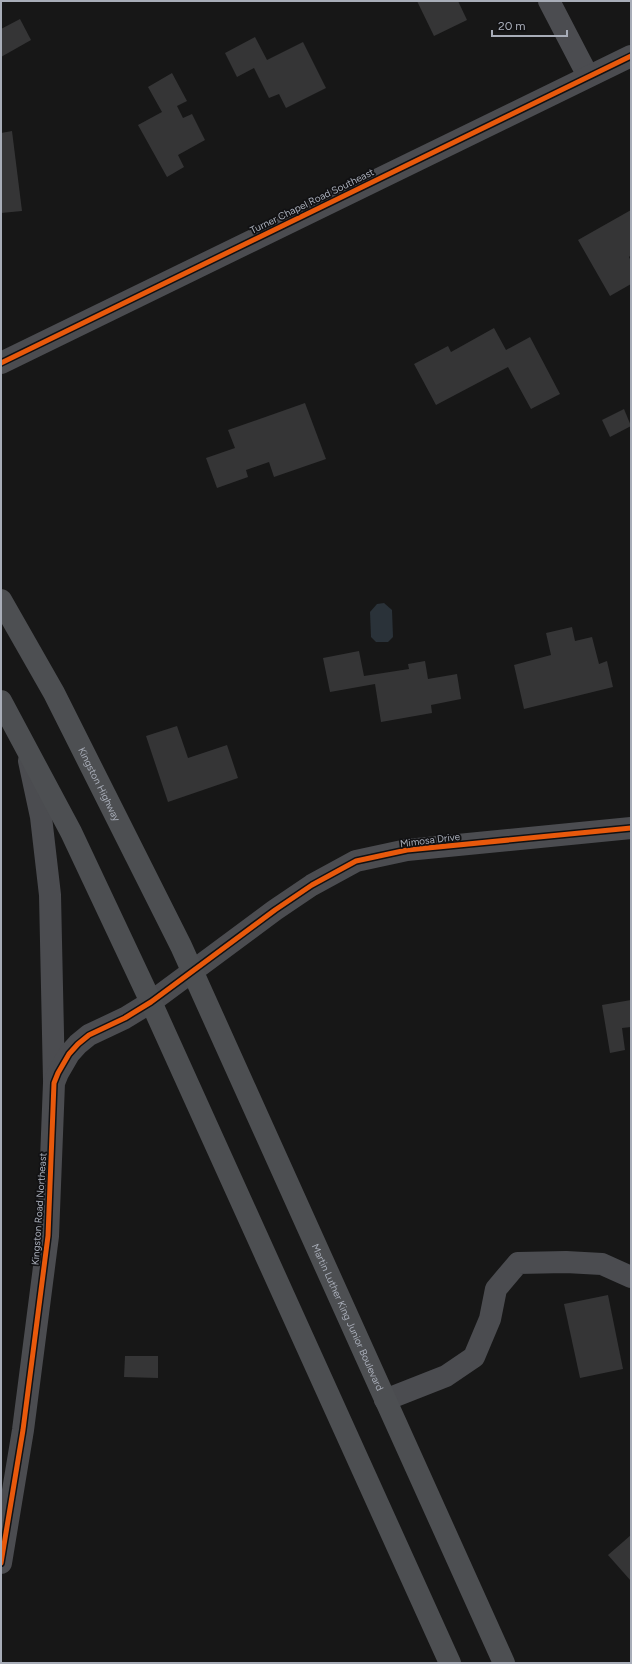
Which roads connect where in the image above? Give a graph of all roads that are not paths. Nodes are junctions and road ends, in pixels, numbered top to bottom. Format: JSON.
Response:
{"nodes":[{"id":1,"x":549,"y":1,"type":"edge"},
{"id":2,"x":631,"y":56,"type":"edge"},
{"id":3,"x":588,"y":76,"type":"junction"},
{"id":4,"x":1,"y":363,"type":"edge"},
{"id":5,"x":1,"y":600,"type":"edge"},
{"id":6,"x":1,"y":701,"type":"edge"},
{"id":7,"x":26,"y":746,"type":"junction"},
{"id":8,"x":631,"y":828,"type":"edge"},
{"id":9,"x":192,"y":971,"type":"junction"},
{"id":10,"x":151,"y":1002,"type":"junction"},
{"id":11,"x":54,"y":1083,"type":"junction"},
{"id":12,"x":631,"y":1277,"type":"edge"},
{"id":13,"x":385,"y":1400,"type":"junction"},
{"id":14,"x":5,"y":1513,"type":"edge"},
{"id":15,"x":1,"y":1563,"type":"edge"},
{"id":16,"x":450,"y":1663,"type":"edge"},
{"id":17,"x":504,"y":1663,"type":"edge"}],
"edges":[{"from":1,"to":3,"type":"street"},
{"from":2,"to":3,"type":"street","name":"Turner Chapel Road Southeast"},
{"from":3,"to":4,"type":"street","name":"Turner Chapel Road Southeast"},
{"from":5,"to":9,"type":"main road","name":"Kingston Highway"},
{"from":6,"to":7,"type":"main road"},
{"from":7,"to":10,"type":"main road"},
{"from":7,"to":11,"type":"street"},
{"from":8,"to":9,"type":"street","name":"Mimosa Drive"},
{"from":9,"to":10,"type":"street","name":"Kingston Road Northeast"},
{"from":9,"to":13,"type":"main road","name":"Martin Luther King Junior Boulevard"},
{"from":10,"to":11,"type":"street","name":"Kingston Road Northeast"},
{"from":10,"to":16,"type":"main road"},
{"from":11,"to":14,"type":"street","name":"Kingston Road Northeast"},
{"from":12,"to":13,"type":"street"},
{"from":13,"to":17,"type":"main road","name":"Martin Luther King Junior Boulevard"},
{"from":14,"to":15,"type":"street","name":"Kingston Road Northeast"}]}
